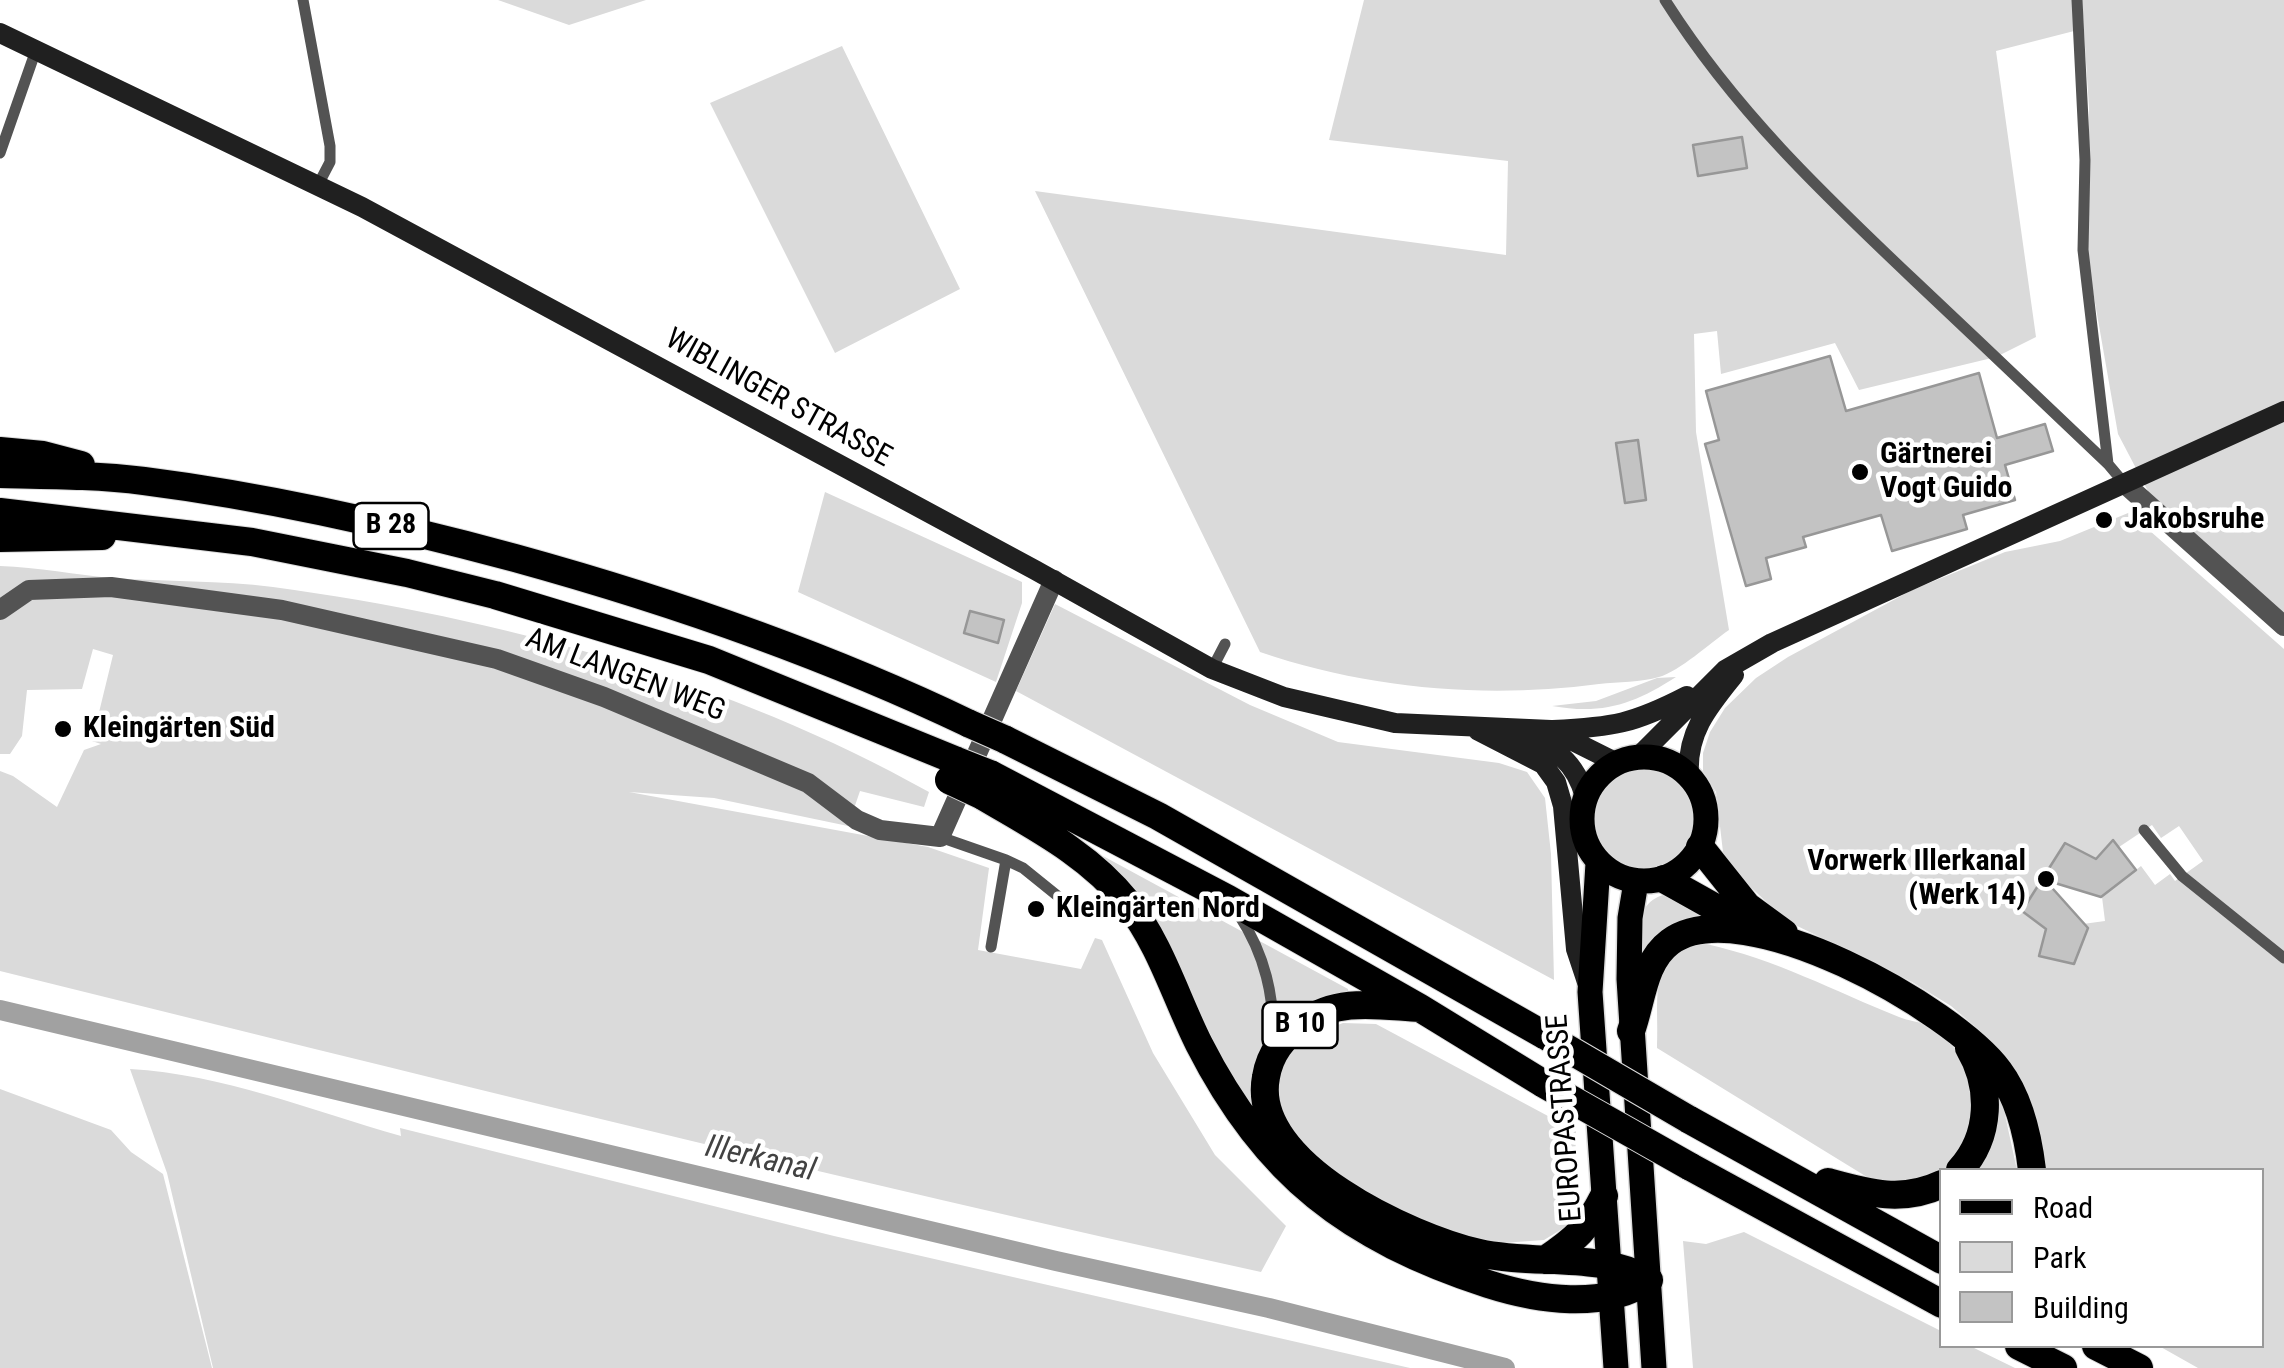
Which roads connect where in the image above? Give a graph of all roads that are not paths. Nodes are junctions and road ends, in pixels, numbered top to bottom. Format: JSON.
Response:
{"nodes":[{"id":1,"x":303,"y":0,"type":"edge"},
{"id":2,"x":1665,"y":0,"type":"edge"},
{"id":3,"x":2077,"y":0,"type":"edge"},
{"id":4,"x":0,"y":33,"type":"edge"},
{"id":5,"x":36,"y":50,"type":"junction"},
{"id":6,"x":0,"y":153,"type":"edge"},
{"id":7,"x":318,"y":185,"type":"junction"},
{"id":8,"x":2284,"y":411,"type":"edge"},
{"id":9,"x":0,"y":451,"type":"edge"},
{"id":10,"x":2108,"y":464,"type":"junction"},
{"id":11,"x":0,"y":474,"type":"edge"},
{"id":12,"x":141,"y":480,"type":"junction"},
{"id":13,"x":2124,"y":483,"type":"junction"},
{"id":14,"x":0,"y":512,"type":"edge"},
{"id":15,"x":193,"y":534,"type":"junction"},
{"id":16,"x":0,"y":538,"type":"edge"},
{"id":17,"x":1054,"y":580,"type":"junction"},
{"id":18,"x":0,"y":610,"type":"edge"},
{"id":19,"x":2284,"y":626,"type":"edge"},
{"id":20,"x":1225,"y":644,"type":"dead end"},
{"id":21,"x":1748,"y":658,"type":"junction"},
{"id":22,"x":1212,"y":669,"type":"junction"},
{"id":23,"x":1707,"y":686,"type":"junction"},
{"id":24,"x":1470,"y":726,"type":"junction"},
{"id":25,"x":1511,"y":728,"type":"junction"},
{"id":26,"x":1551,"y":730,"type":"junction"},
{"id":27,"x":1628,"y":760,"type":"junction"},
{"id":28,"x":1689,"y":776,"type":"junction"},
{"id":29,"x":985,"y":784,"type":"junction"},
{"id":30,"x":1585,"y":797,"type":"junction"},
{"id":31,"x":2144,"y":830,"type":"dead end"},
{"id":32,"x":940,"y":837,"type":"junction"},
{"id":33,"x":1700,"y":847,"type":"junction"},
{"id":34,"x":1006,"y":860,"type":"junction"},
{"id":35,"x":1598,"y":863,"type":"junction"},
{"id":36,"x":1650,"y":880,"type":"junction"},
{"id":37,"x":1228,"y":899,"type":"junction"},
{"id":38,"x":1076,"y":910,"type":"dead end"},
{"id":39,"x":1762,"y":934,"type":"junction"},
{"id":40,"x":991,"y":947,"type":"dead end"},
{"id":41,"x":1815,"y":952,"type":"junction"},
{"id":42,"x":2284,"y":958,"type":"edge"},
{"id":43,"x":1590,"y":992,"type":"junction"},
{"id":44,"x":1420,"y":1008,"type":"junction"},
{"id":45,"x":1631,"y":1031,"type":"junction"},
{"id":46,"x":1961,"y":1034,"type":"junction"},
{"id":47,"x":1272,"y":1057,"type":"junction"},
{"id":48,"x":1778,"y":1167,"type":"junction"},
{"id":49,"x":1962,"y":1168,"type":"edge"},
{"id":50,"x":2032,"y":1168,"type":"edge"},
{"id":51,"x":1939,"y":1185,"type":"edge"},
{"id":52,"x":1604,"y":1196,"type":"junction"},
{"id":53,"x":1939,"y":1258,"type":"edge"},
{"id":54,"x":1545,"y":1260,"type":"junction"},
{"id":55,"x":1609,"y":1264,"type":"junction"},
{"id":56,"x":1649,"y":1280,"type":"junction"},
{"id":57,"x":1611,"y":1298,"type":"junction"},
{"id":58,"x":1939,"y":1302,"type":"edge"},
{"id":59,"x":2023,"y":1348,"type":"edge"},
{"id":60,"x":2100,"y":1348,"type":"edge"},
{"id":61,"x":2124,"y":1348,"type":"edge"},
{"id":62,"x":1653,"y":1357,"type":"edge"},
{"id":63,"x":1615,"y":1359,"type":"edge"},
{"id":64,"x":2063,"y":1368,"type":"edge"},
{"id":65,"x":2142,"y":1368,"type":"edge"}],
"edges":[{"from":1,"to":7,"type":"lane"},
{"from":2,"to":10,"type":"lane"},
{"from":3,"to":10,"type":"lane"},
{"from":4,"to":5,"type":"main road","name":"WIBLINGER STRASSE"},
{"from":5,"to":6,"type":"lane"},
{"from":5,"to":7,"type":"main road","name":"WIBLINGER STRASSE"},
{"from":7,"to":17,"type":"main road","name":"WIBLINGER STRASSE"},
{"from":8,"to":13,"type":"main road"},
{"from":9,"to":12,"type":"highway"},
{"from":10,"to":13,"type":"lane"},
{"from":11,"to":12,"type":"highway","number":"B 28"},
{"from":12,"to":48,"type":"highway","number":"B 28","bridge":true},
{"from":13,"to":19,"type":"street"},
{"from":13,"to":21,"type":"main road"},
{"from":14,"to":15,"type":"highway","number":"B 28"},
{"from":15,"to":16,"type":"highway"},
{"from":15,"to":29,"type":"highway","number":"B 28","bridge":true},
{"from":17,"to":22,"type":"main road","name":"WIBLINGER STRASSE"},
{"from":17,"to":32,"type":"street"},
{"from":18,"to":32,"type":"street","name":"AM LANGEN WEG"},
{"from":20,"to":22,"type":"lane"},
{"from":21,"to":23,"type":"main road"},
{"from":21,"to":28,"type":"main road"},
{"from":22,"to":24,"type":"main road","name":"WIBLINGER STRASSE"},
{"from":23,"to":26,"type":"main road"},
{"from":23,"to":27,"type":"main road"},
{"from":24,"to":25,"type":"main road","name":"WIBLINGER STRASSE"},
{"from":24,"to":43,"type":"main road"},
{"from":25,"to":26,"type":"main road","name":"WIBLINGER STRASSE"},
{"from":25,"to":30,"type":"main road","name":"WIBLINGER STRASSE"},
{"from":26,"to":27,"type":"main road","name":"WIBLINGER STRASSE"},
{"from":27,"to":28,"type":"main road"},
{"from":27,"to":30,"type":"main road"},
{"from":28,"to":33,"type":"main road"},
{"from":29,"to":37,"type":"highway"},
{"from":29,"to":57,"type":"highway"},
{"from":30,"to":35,"type":"main road"},
{"from":31,"to":42,"type":"lane"},
{"from":32,"to":34,"type":"lane"},
{"from":33,"to":36,"type":"main road"},
{"from":33,"to":41,"type":"highway"},
{"from":34,"to":38,"type":"lane"},
{"from":34,"to":40,"type":"lane"},
{"from":35,"to":36,"type":"main road"},
{"from":35,"to":43,"type":"main road","name":"EUROPASTRASSE"},
{"from":36,"to":39,"type":"highway"},
{"from":36,"to":45,"type":"main road"},
{"from":37,"to":44,"type":"highway"},
{"from":37,"to":47,"type":"lane"},
{"from":39,"to":41,"type":"highway"},
{"from":39,"to":45,"type":"highway"},
{"from":41,"to":46,"type":"highway"},
{"from":43,"to":52,"type":"main road","name":"EUROPASTRASSE"},
{"from":44,"to":47,"type":"highway","number":"B 10"},
{"from":44,"to":58,"type":"highway","number":"B 10","bridge":true},
{"from":45,"to":56,"type":"main road"},
{"from":46,"to":49,"type":"highway"},
{"from":46,"to":50,"type":"highway"},
{"from":47,"to":54,"type":"highway","number":"B 10"},
{"from":48,"to":51,"type":"highway"},
{"from":48,"to":53,"type":"highway"},
{"from":52,"to":54,"type":"highway"},
{"from":52,"to":55,"type":"main road","name":"EUROPASTRASSE"},
{"from":54,"to":55,"type":"highway","number":"B 10"},
{"from":55,"to":56,"type":"highway","number":"B 10"},
{"from":55,"to":57,"type":"main road","name":"EUROPASTRASSE"},
{"from":56,"to":57,"type":"highway"},
{"from":56,"to":62,"type":"main road"},
{"from":57,"to":63,"type":"main road","name":"EUROPASTRASSE"},
{"from":59,"to":64,"type":"highway"},
{"from":60,"to":65,"type":"highway"},
{"from":61,"to":65,"type":"highway"}]}
